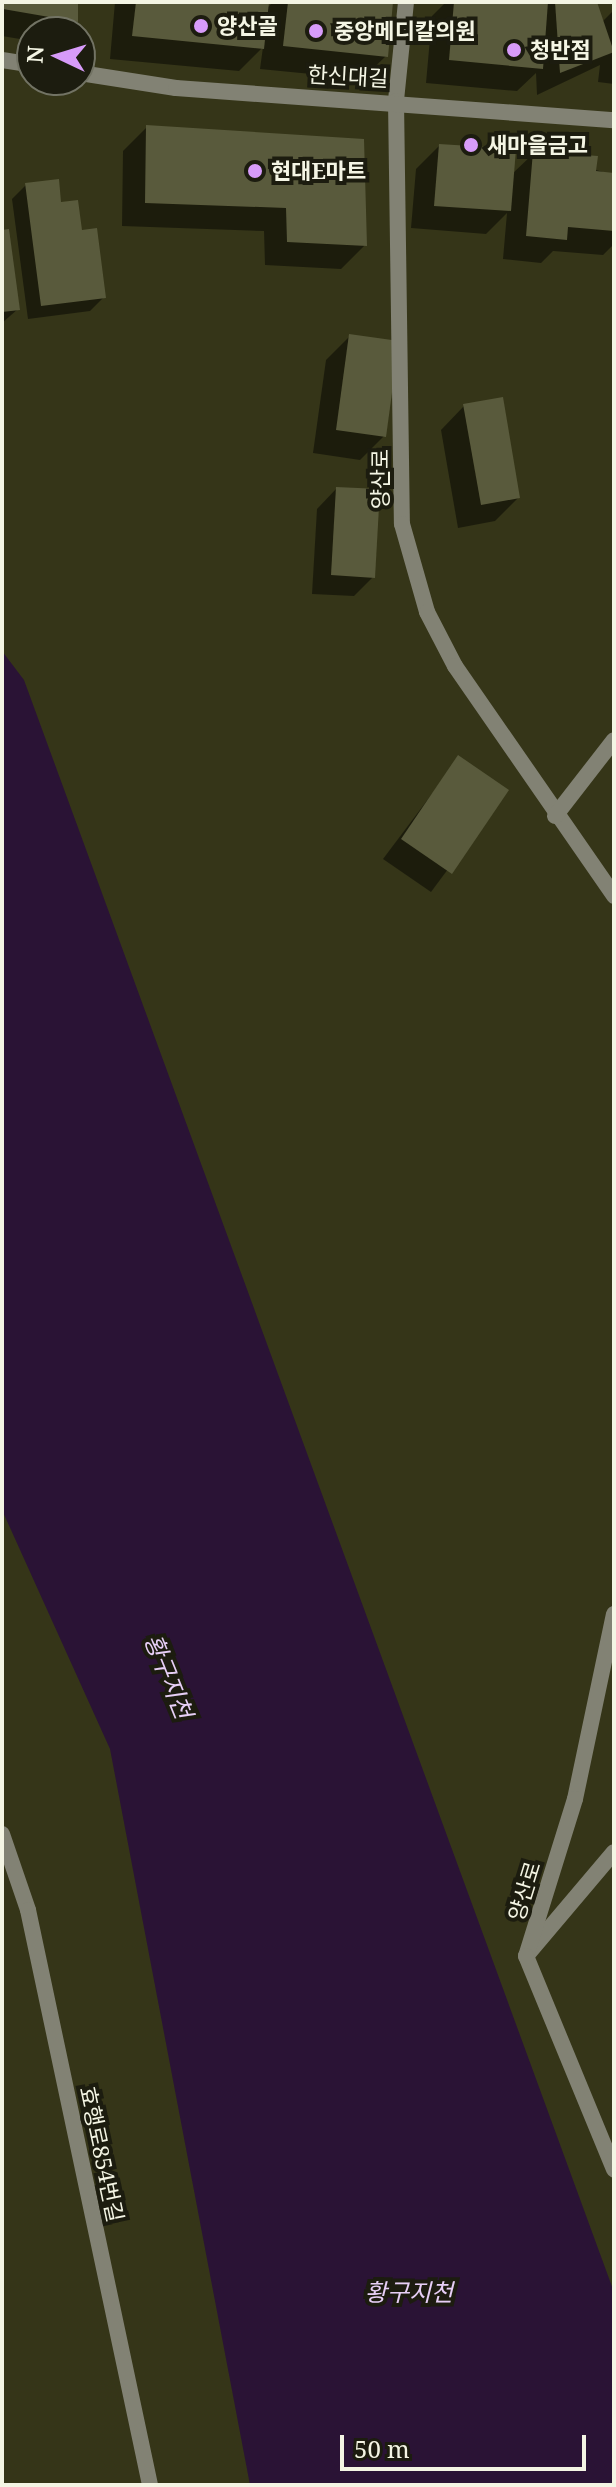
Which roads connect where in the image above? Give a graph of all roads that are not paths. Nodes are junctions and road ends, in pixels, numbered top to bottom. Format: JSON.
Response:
{"nodes":[{"id":1,"x":406,"y":2,"type":"edge"},
{"id":2,"x":96,"y":76,"type":"edge"},
{"id":3,"x":396,"y":101,"type":"junction"},
{"id":4,"x":614,"y":120,"type":"edge"},
{"id":5,"x":614,"y":740,"type":"edge"},
{"id":6,"x":555,"y":816,"type":"junction"},
{"id":7,"x":614,"y":896,"type":"edge"},
{"id":8,"x":614,"y":1614,"type":"edge"},
{"id":9,"x":2,"y":1834,"type":"edge"},
{"id":10,"x":614,"y":1852,"type":"edge"},
{"id":11,"x":526,"y":1956,"type":"junction"},
{"id":12,"x":614,"y":2170,"type":"edge"},
{"id":13,"x":150,"y":2485,"type":"edge"}],
"edges":[{"from":1,"to":3,"type":"street","name":"양산로"},
{"from":2,"to":3,"type":"street","name":"한신대길"},
{"from":3,"to":4,"type":"street","name":"한신대길"},
{"from":3,"to":6,"type":"street","name":"양산로"},
{"from":5,"to":6,"type":"street"},
{"from":6,"to":7,"type":"street","name":"양산로"},
{"from":8,"to":11,"type":"street","name":"양산로"},
{"from":9,"to":13,"type":"street","name":"효행로854번길"},
{"from":10,"to":11,"type":"street"},
{"from":11,"to":12,"type":"street","name":"양산로"}]}
